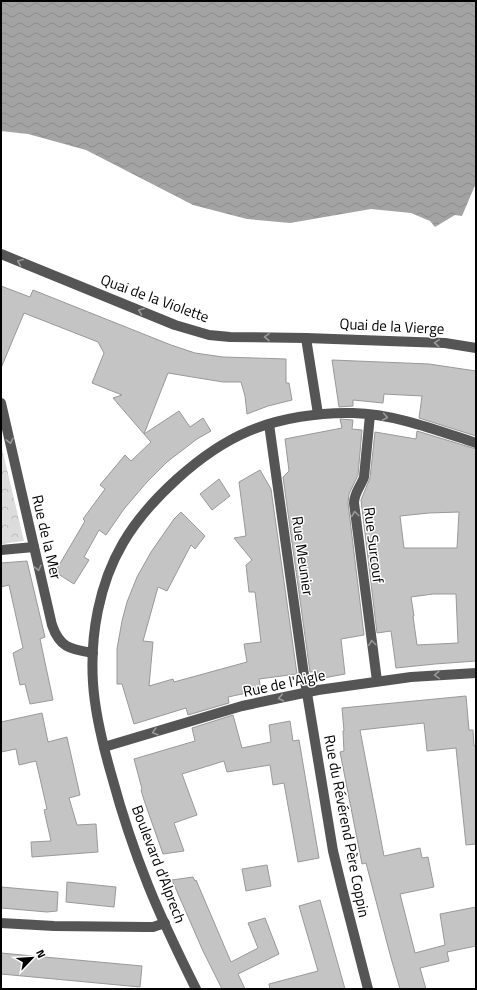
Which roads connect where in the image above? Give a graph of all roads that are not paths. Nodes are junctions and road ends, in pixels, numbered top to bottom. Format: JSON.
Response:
{"nodes":[{"id":1,"x":1,"y":254,"type":"edge"},
{"id":2,"x":306,"y":338,"type":"junction"},
{"id":3,"x":476,"y":348,"type":"edge"},
{"id":4,"x":1,"y":403,"type":"edge"},
{"id":5,"x":318,"y":414,"type":"junction"},
{"id":6,"x":370,"y":415,"type":"junction"},
{"id":7,"x":269,"y":424,"type":"junction"},
{"id":8,"x":476,"y":443,"type":"edge"},
{"id":9,"x":34,"y":547,"type":"junction"},
{"id":10,"x":1,"y":550,"type":"edge"},
{"id":11,"x":93,"y":652,"type":"junction"},
{"id":12,"x":476,"y":673,"type":"edge"},
{"id":13,"x":377,"y":681,"type":"junction"},
{"id":14,"x":307,"y":692,"type":"junction"},
{"id":15,"x":104,"y":747,"type":"junction"},
{"id":16,"x":1,"y":923,"type":"edge"},
{"id":17,"x":165,"y":923,"type":"junction"},
{"id":18,"x":196,"y":989,"type":"edge"},
{"id":19,"x":368,"y":989,"type":"edge"}],
"edges":[{"from":2,"to":1,"type":"street","name":"Quai de la Violette","one_way":true},
{"from":3,"to":2,"type":"street","name":"Quai de la Vierge","one_way":true},
{"from":2,"to":5,"type":"street"},
{"from":4,"to":9,"type":"street","name":"Rue de la Mer","one_way":true},
{"from":5,"to":6,"type":"street","name":"Boulevard d'Alprech"},
{"from":5,"to":7,"type":"street","name":"Boulevard d'Alprech"},
{"from":6,"to":8,"type":"street","name":"Boulevard d'Alprech","one_way":true},
{"from":13,"to":6,"type":"street","name":"Rue Surcouf","one_way":true},
{"from":7,"to":11,"type":"street","name":"Boulevard d'Alprech"},
{"from":7,"to":14,"type":"street","name":"Rue Meunier"},
{"from":9,"to":10,"type":"street"},
{"from":9,"to":11,"type":"street","name":"Rue de la Mer","one_way":true},
{"from":11,"to":15,"type":"street","name":"Boulevard d'Alprech"},
{"from":12,"to":13,"type":"street","name":"Rue de l'Aigle","one_way":true},
{"from":13,"to":14,"type":"street","name":"Rue de l'Aigle"},
{"from":14,"to":15,"type":"street","name":"Rue de l'Aigle","one_way":true},
{"from":14,"to":19,"type":"street","name":"Rue du Révérend Père Coppin"},
{"from":15,"to":17,"type":"street","name":"Boulevard d'Alprech"},
{"from":16,"to":17,"type":"street"},
{"from":17,"to":18,"type":"street","name":"Boulevard d'Alprech"}]}
